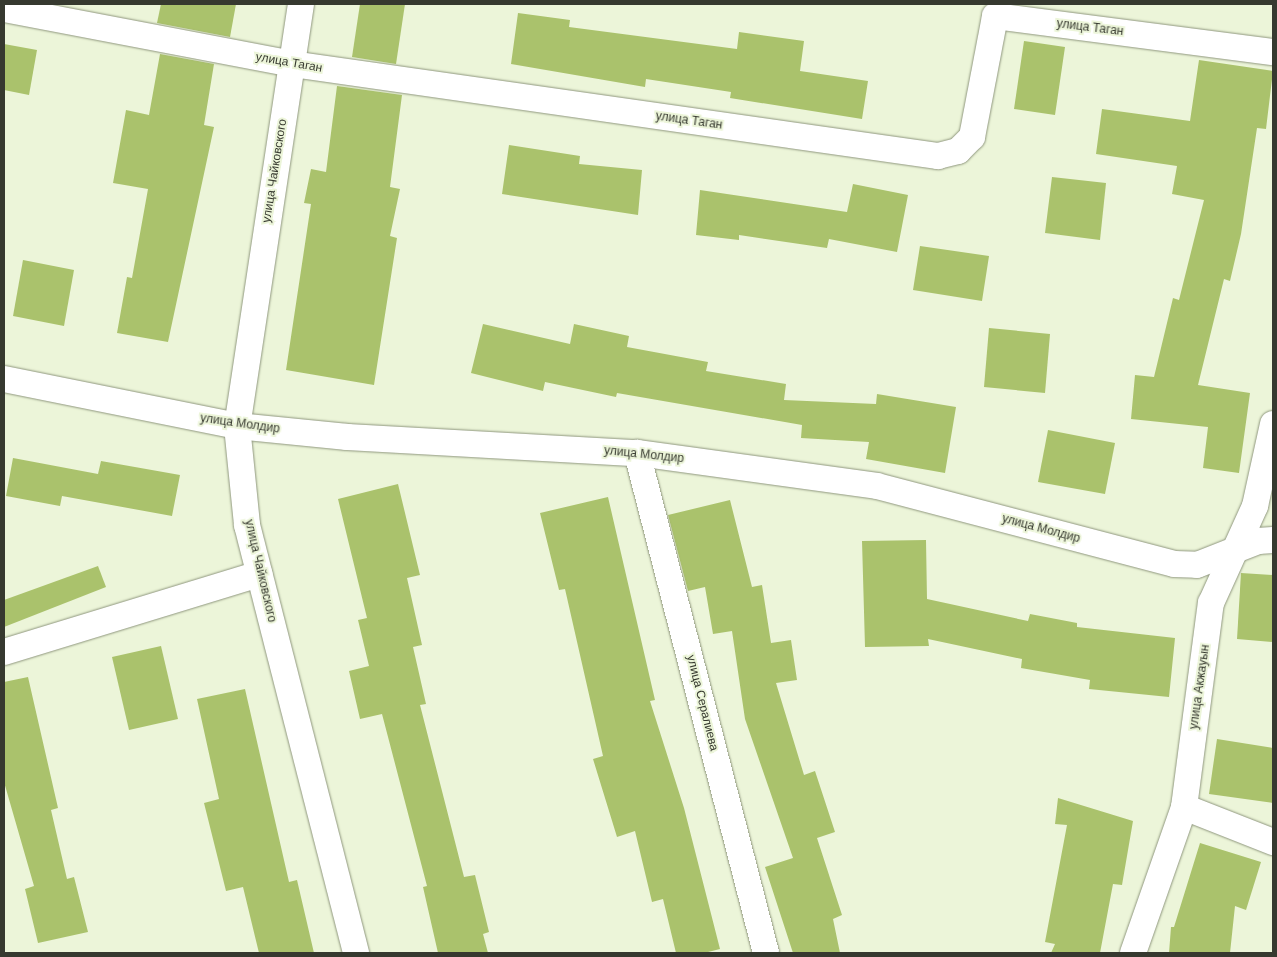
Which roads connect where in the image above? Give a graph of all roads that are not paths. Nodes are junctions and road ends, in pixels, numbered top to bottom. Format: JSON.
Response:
{"nodes":[{"id":1,"x":302,"y":4,"type":"edge"},
{"id":2,"x":4,"y":9,"type":"edge"},
{"id":3,"x":996,"y":10,"type":"edge"},
{"id":4,"x":1273,"y":52,"type":"edge"},
{"id":5,"x":292,"y":64,"type":"junction"},
{"id":6,"x":4,"y":379,"type":"edge"},
{"id":7,"x":1273,"y":424,"type":"edge"},
{"id":8,"x":237,"y":426,"type":"junction"},
{"id":9,"x":637,"y":453,"type":"junction"},
{"id":10,"x":1273,"y":540,"type":"edge"},
{"id":11,"x":1232,"y":551,"type":"junction"},
{"id":12,"x":260,"y":574,"type":"junction"},
{"id":13,"x":4,"y":652,"type":"edge"},
{"id":14,"x":1184,"y":807,"type":"junction"},
{"id":15,"x":1273,"y":842,"type":"edge"},
{"id":16,"x":356,"y":953,"type":"edge"},
{"id":17,"x":766,"y":953,"type":"edge"},
{"id":18,"x":1133,"y":953,"type":"edge"}],
"edges":[{"from":1,"to":5,"type":"street","name":"улица Чайковского"},
{"from":2,"to":5,"type":"street","name":"улица Таган"},
{"from":3,"to":4,"type":"street","name":"улица Таган"},
{"from":3,"to":5,"type":"street","name":"улица Таган"},
{"from":5,"to":8,"type":"street","name":"улица Чайковского"},
{"from":6,"to":8,"type":"street","name":"улица Молдир"},
{"from":7,"to":11,"type":"street","name":"улица Акжауын"},
{"from":8,"to":9,"type":"street","name":"улица Молдир"},
{"from":8,"to":12,"type":"street","name":"улица Чайковского"},
{"from":9,"to":11,"type":"street","name":"улица Молдир"},
{"from":9,"to":17,"type":"street","name":"улица Сералиева"},
{"from":10,"to":11,"type":"street","name":"улица Молдир"},
{"from":11,"to":14,"type":"street","name":"улица Акжауын"},
{"from":12,"to":13,"type":"street"},
{"from":12,"to":16,"type":"street","name":"улица Чайковского"},
{"from":14,"to":15,"type":"street"},
{"from":14,"to":18,"type":"street","name":"улица Акжауын"}]}
